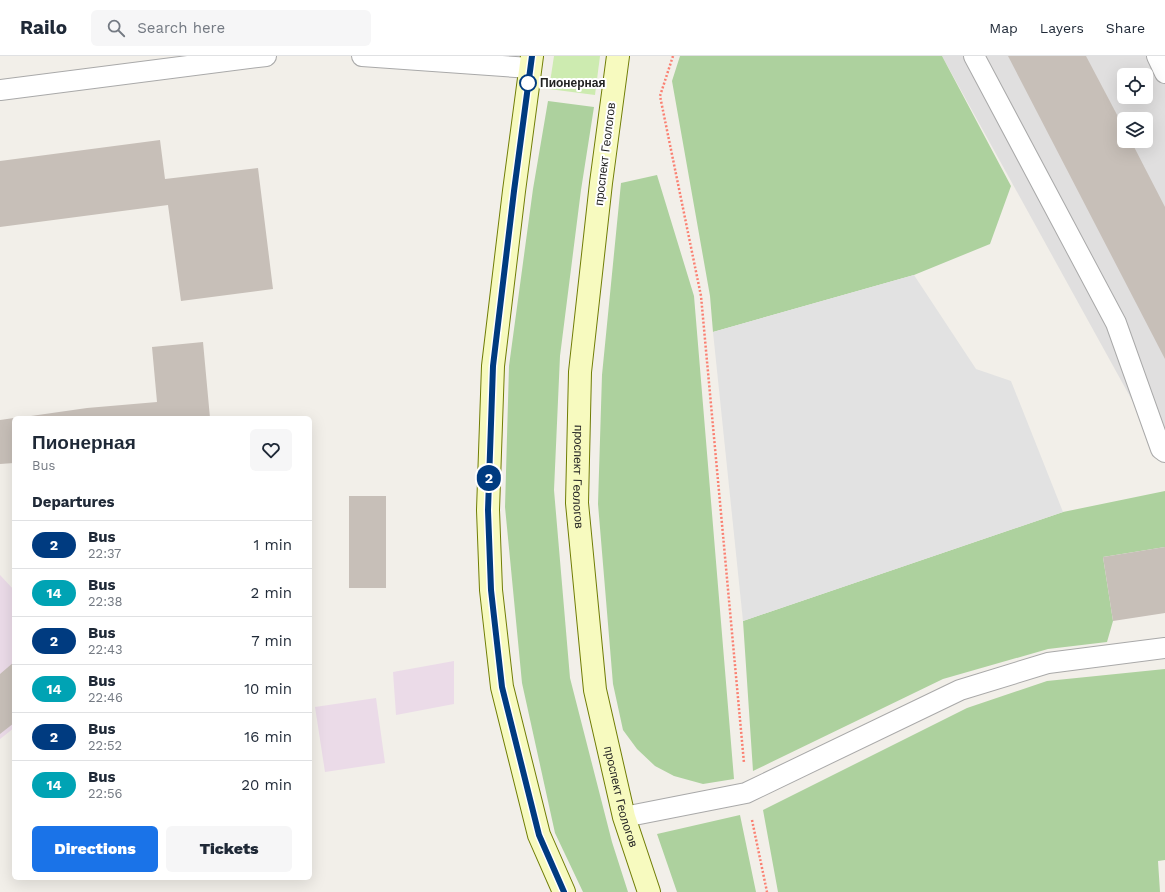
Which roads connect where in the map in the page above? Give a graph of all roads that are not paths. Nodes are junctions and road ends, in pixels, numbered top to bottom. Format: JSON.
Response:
{"nodes":[{"id":1,"x":266,"y":56,"type":"edge"},
{"id":2,"x":362,"y":56,"type":"edge"},
{"id":3,"x":618,"y":56,"type":"edge"},
{"id":4,"x":974,"y":56,"type":"edge"},
{"id":5,"x":1157,"y":56,"type":"edge"},
{"id":6,"x":531,"y":62,"type":"edge"},
{"id":7,"x":1165,"y":73,"type":"edge"},
{"id":8,"x":0,"y":90,"type":"edge"},
{"id":9,"x":1165,"y":452,"type":"edge"},
{"id":10,"x":1165,"y":648,"type":"edge"},
{"id":11,"x":624,"y":817,"type":"junction"},
{"id":12,"x":564,"y":892,"type":"edge"},
{"id":13,"x":649,"y":892,"type":"edge"}],
"edges":[{"from":1,"to":8,"type":"lane"},
{"from":2,"to":6,"type":"lane"},
{"from":3,"to":11,"type":"main road","name":"проспект Геологов"},
{"from":4,"to":9,"type":"lane"},
{"from":5,"to":7,"type":"lane"},
{"from":6,"to":12,"type":"main road"},
{"from":10,"to":11,"type":"lane"},
{"from":11,"to":13,"type":"main road","name":"проспект Геологов"}]}
